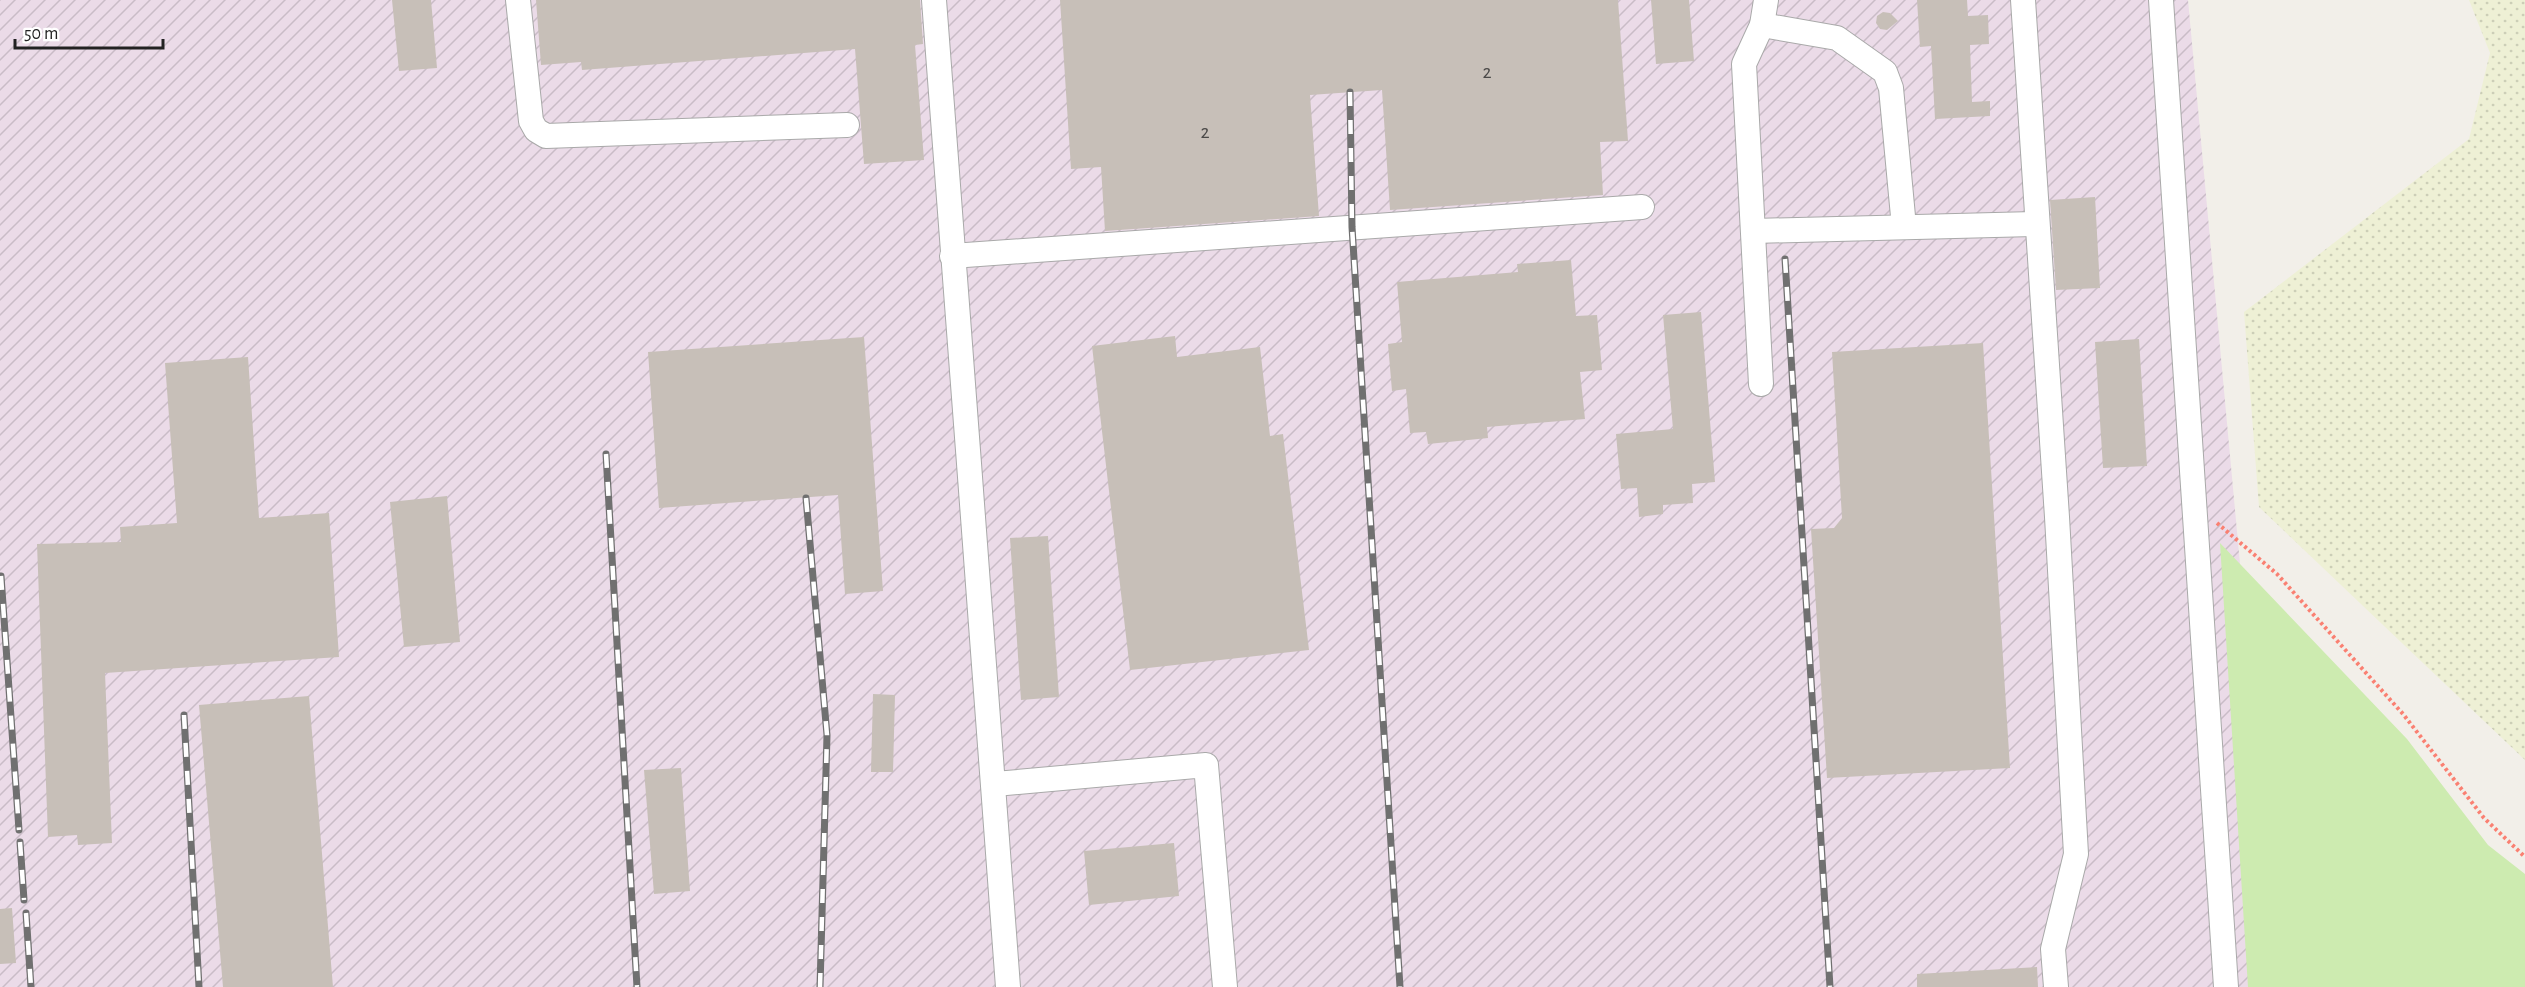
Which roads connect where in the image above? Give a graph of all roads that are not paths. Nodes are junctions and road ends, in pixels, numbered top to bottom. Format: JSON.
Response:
{"nodes":[{"id":1,"x":518,"y":0,"type":"edge"},
{"id":2,"x":934,"y":0,"type":"edge"},
{"id":3,"x":1766,"y":0,"type":"edge"},
{"id":4,"x":2023,"y":0,"type":"edge"},
{"id":5,"x":2161,"y":0,"type":"edge"},
{"id":6,"x":1762,"y":25,"type":"junction"},
{"id":7,"x":848,"y":125,"type":"dead end"},
{"id":8,"x":1642,"y":207,"type":"dead end"},
{"id":9,"x":2037,"y":224,"type":"junction"},
{"id":10,"x":1904,"y":227,"type":"junction"},
{"id":11,"x":1754,"y":231,"type":"junction"},
{"id":12,"x":952,"y":256,"type":"junction"},
{"id":13,"x":1761,"y":384,"type":"dead end"},
{"id":14,"x":994,"y":784,"type":"junction"},
{"id":15,"x":1008,"y":987,"type":"edge"},
{"id":16,"x":1226,"y":987,"type":"edge"},
{"id":17,"x":2056,"y":987,"type":"edge"},
{"id":18,"x":2226,"y":987,"type":"edge"}],
"edges":[{"from":1,"to":7,"type":"lane"},
{"from":2,"to":12,"type":"lane"},
{"from":3,"to":6,"type":"lane"},
{"from":4,"to":9,"type":"lane"},
{"from":5,"to":18,"type":"lane"},
{"from":6,"to":10,"type":"lane"},
{"from":6,"to":11,"type":"lane"},
{"from":8,"to":12,"type":"lane"},
{"from":9,"to":10,"type":"lane"},
{"from":9,"to":17,"type":"lane"},
{"from":10,"to":11,"type":"lane"},
{"from":11,"to":13,"type":"lane"},
{"from":12,"to":14,"type":"lane"},
{"from":14,"to":15,"type":"lane"},
{"from":14,"to":16,"type":"lane"}]}
